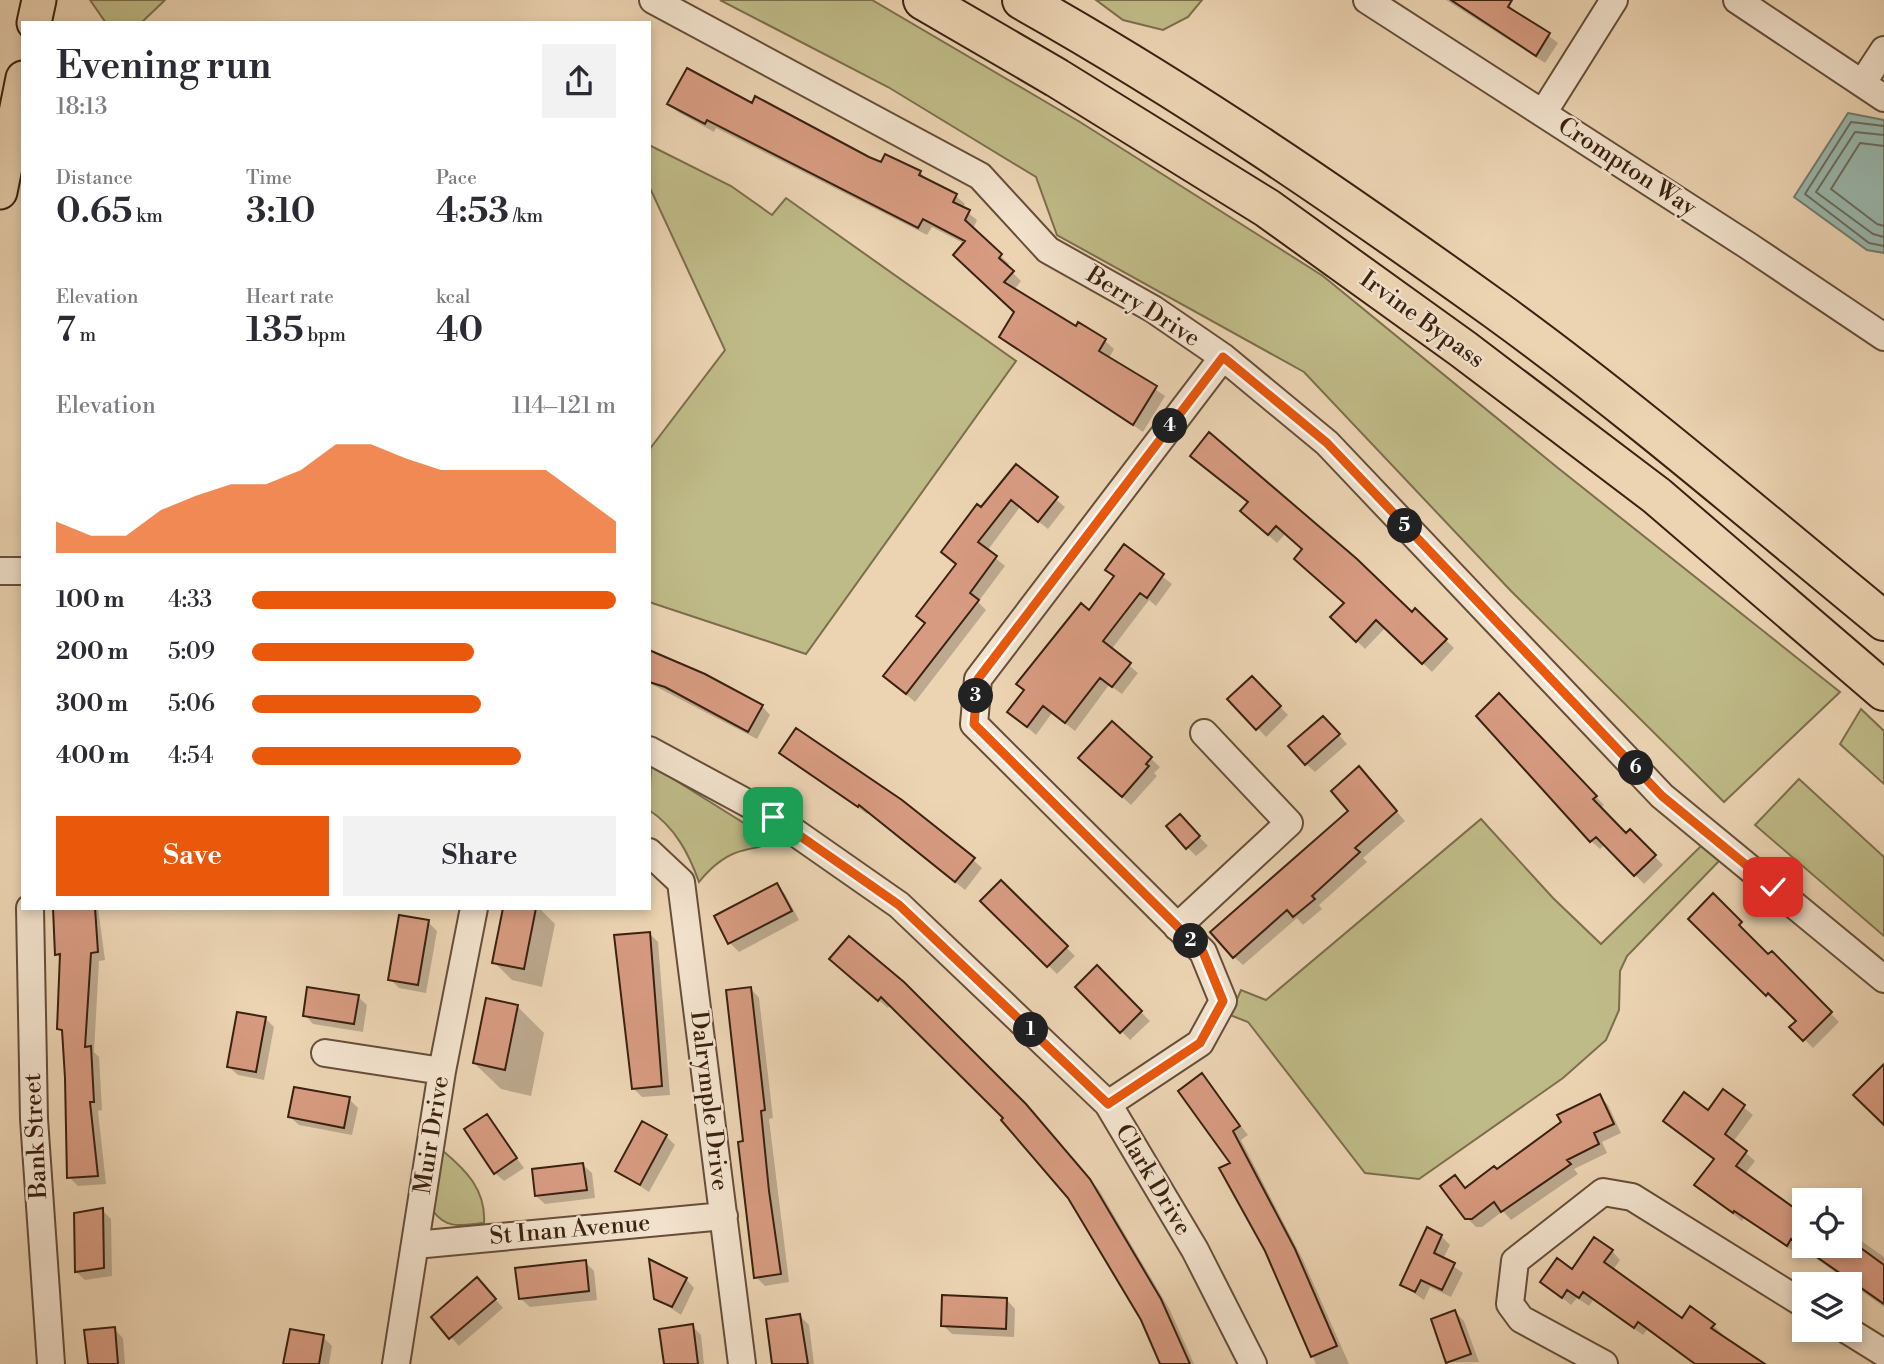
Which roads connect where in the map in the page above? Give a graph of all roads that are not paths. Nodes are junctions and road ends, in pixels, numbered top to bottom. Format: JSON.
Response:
{"nodes":[{"id":1,"x":39,"y":0,"type":"edge"},
{"id":2,"x":653,"y":0,"type":"edge"},
{"id":3,"x":923,"y":0,"type":"edge"},
{"id":4,"x":1022,"y":0,"type":"edge"},
{"id":5,"x":1367,"y":0,"type":"edge"},
{"id":6,"x":1614,"y":0,"type":"edge"},
{"id":7,"x":1737,"y":0,"type":"edge"},
{"id":8,"x":34,"y":21,"type":"edge"},
{"id":9,"x":1884,"y":50,"type":"edge"},
{"id":10,"x":1863,"y":82,"type":"junction"},
{"id":11,"x":21,"y":88,"type":"edge"},
{"id":12,"x":1884,"y":98,"type":"edge"},
{"id":13,"x":1543,"y":113,"type":"junction"},
{"id":14,"x":0,"y":192,"type":"edge"},
{"id":15,"x":1884,"y":337,"type":"edge"},
{"id":16,"x":1223,"y":357,"type":"junction"},
{"id":17,"x":0,"y":571,"type":"edge"},
{"id":18,"x":21,"y":571,"type":"edge"},
{"id":19,"x":1884,"y":621,"type":"edge"},
{"id":20,"x":1884,"y":691,"type":"edge"},
{"id":21,"x":1204,"y":733,"type":"dead end"},
{"id":22,"x":651,"y":751,"type":"edge"},
{"id":23,"x":651,"y":854,"type":"edge"},
{"id":24,"x":30,"y":910,"type":"edge"},
{"id":25,"x":474,"y":910,"type":"edge"},
{"id":26,"x":1177,"y":927,"type":"junction"},
{"id":27,"x":1884,"y":979,"type":"edge"},
{"id":28,"x":326,"y":1054,"type":"dead end"},
{"id":29,"x":442,"y":1071,"type":"junction"},
{"id":30,"x":1108,"y":1104,"type":"junction"},
{"id":31,"x":724,"y":1216,"type":"junction"},
{"id":32,"x":415,"y":1245,"type":"junction"},
{"id":33,"x":1792,"y":1297,"type":"edge"},
{"id":34,"x":1862,"y":1339,"type":"edge"},
{"id":35,"x":1884,"y":1353,"type":"edge"},
{"id":36,"x":51,"y":1364,"type":"edge"},
{"id":37,"x":396,"y":1364,"type":"edge"},
{"id":38,"x":742,"y":1364,"type":"edge"},
{"id":39,"x":1253,"y":1364,"type":"edge"},
{"id":40,"x":1604,"y":1364,"type":"edge"}],
"edges":[{"from":1,"to":8,"type":"main road"},
{"from":2,"to":16,"type":"street","name":"Berry Drive"},
{"from":3,"to":20,"type":"highway","name":"Irvine Bypass"},
{"from":4,"to":19,"type":"highway","name":"Irvine Bypass"},
{"from":5,"to":13,"type":"street","name":"Crompton Way"},
{"from":6,"to":13,"type":"street"},
{"from":7,"to":10,"type":"street"},
{"from":9,"to":10,"type":"street"},
{"from":10,"to":12,"type":"street"},
{"from":11,"to":14,"type":"main road"},
{"from":13,"to":15,"type":"street","name":"Crompton Way"},
{"from":16,"to":26,"type":"street"},
{"from":16,"to":27,"type":"street","name":"Berry Drive"},
{"from":17,"to":18,"type":"street"},
{"from":21,"to":26,"type":"street"},
{"from":22,"to":30,"type":"street","name":"Clark Drive"},
{"from":23,"to":31,"type":"street","name":"Dalrymple Drive"},
{"from":24,"to":36,"type":"street","name":"Bank Street"},
{"from":25,"to":29,"type":"street","name":"Muir Drive"},
{"from":26,"to":30,"type":"street"},
{"from":28,"to":29,"type":"street"},
{"from":29,"to":32,"type":"street","name":"Muir Drive"},
{"from":30,"to":39,"type":"street","name":"Clark Drive"},
{"from":31,"to":32,"type":"street","name":"St Inan Avenue"},
{"from":31,"to":38,"type":"street","name":"Dalrymple Drive"},
{"from":32,"to":37,"type":"street","name":"Muir Drive"},
{"from":33,"to":40,"type":"street"},
{"from":34,"to":35,"type":"street"}]}
